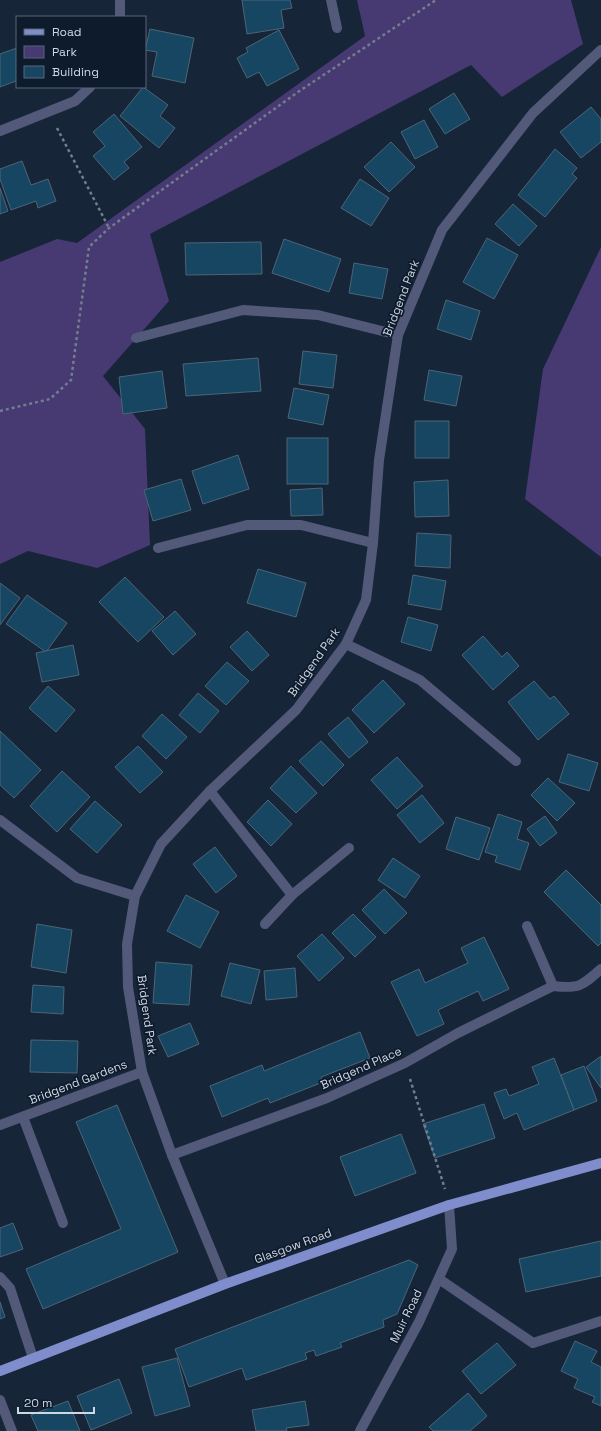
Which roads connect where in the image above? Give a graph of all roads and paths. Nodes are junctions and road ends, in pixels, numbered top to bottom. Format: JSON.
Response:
{"nodes":[{"id":1,"x":120,"y":0,"type":"edge"},
{"id":2,"x":330,"y":0,"type":"edge"},
{"id":3,"x":436,"y":0,"type":"edge"},
{"id":4,"x":120,"y":16,"type":"edge"},
{"id":5,"x":338,"y":28,"type":"dead end"},
{"id":6,"x":601,"y":50,"type":"edge"},
{"id":7,"x":89,"y":88,"type":"edge"},
{"id":8,"x":48,"y":111,"type":"junction"},
{"id":9,"x":0,"y":131,"type":"edge"},
{"id":10,"x":109,"y":228,"type":"junction"},
{"id":11,"x":398,"y":335,"type":"junction"},
{"id":12,"x":136,"y":338,"type":"dead end"},
{"id":13,"x":0,"y":412,"type":"edge"},
{"id":14,"x":373,"y":543,"type":"junction"},
{"id":15,"x":158,"y":548,"type":"dead end"},
{"id":16,"x":346,"y":644,"type":"junction"},
{"id":17,"x":516,"y":761,"type":"dead end"},
{"id":18,"x":210,"y":791,"type":"junction"},
{"id":19,"x":0,"y":820,"type":"edge"},
{"id":20,"x":349,"y":848,"type":"dead end"},
{"id":21,"x":292,"y":895,"type":"junction"},
{"id":22,"x":135,"y":896,"type":"junction"},
{"id":23,"x":265,"y":924,"type":"dead end"},
{"id":24,"x":527,"y":926,"type":"dead end"},
{"id":25,"x":601,"y":969,"type":"edge"},
{"id":26,"x":553,"y":986,"type":"junction"},
{"id":27,"x":405,"y":1063,"type":"junction"},
{"id":28,"x":142,"y":1072,"type":"junction"},
{"id":29,"x":23,"y":1117,"type":"junction"},
{"id":30,"x":0,"y":1125,"type":"edge"},
{"id":31,"x":172,"y":1155,"type":"junction"},
{"id":32,"x":601,"y":1163,"type":"edge"},
{"id":33,"x":450,"y":1204,"type":"junction"},
{"id":34,"x":64,"y":1224,"type":"dead end"},
{"id":35,"x":0,"y":1277,"type":"edge"},
{"id":36,"x":439,"y":1279,"type":"junction"},
{"id":37,"x":225,"y":1284,"type":"junction"},
{"id":38,"x":601,"y":1321,"type":"edge"},
{"id":39,"x":33,"y":1358,"type":"junction"},
{"id":40,"x":0,"y":1371,"type":"edge"},
{"id":41,"x":0,"y":1400,"type":"edge"},
{"id":42,"x":12,"y":1431,"type":"edge"},
{"id":43,"x":360,"y":1431,"type":"edge"}],
"edges":[{"from":1,"to":4,"type":"street"},
{"from":2,"to":5,"type":"street"},
{"from":3,"to":10,"type":"path"},
{"from":6,"to":11,"type":"street","name":"Bridgend Park"},
{"from":7,"to":8,"type":"street"},
{"from":8,"to":9,"type":"street"},
{"from":8,"to":10,"type":"path"},
{"from":10,"to":13,"type":"path"},
{"from":11,"to":12,"type":"street"},
{"from":11,"to":14,"type":"street","name":"Bridgend Park"},
{"from":14,"to":15,"type":"street"},
{"from":14,"to":16,"type":"street","name":"Bridgend Park"},
{"from":16,"to":17,"type":"street"},
{"from":16,"to":18,"type":"street","name":"Bridgend Park"},
{"from":18,"to":21,"type":"street"},
{"from":18,"to":22,"type":"street","name":"Bridgend Park"},
{"from":19,"to":22,"type":"street"},
{"from":20,"to":21,"type":"street"},
{"from":21,"to":23,"type":"street"},
{"from":22,"to":28,"type":"street","name":"Bridgend Park"},
{"from":24,"to":26,"type":"street"},
{"from":25,"to":26,"type":"street","name":"Bridgend Place"},
{"from":26,"to":27,"type":"street","name":"Bridgend Place"},
{"from":27,"to":31,"type":"street","name":"Bridgend Place"},
{"from":27,"to":33,"type":"path"},
{"from":28,"to":29,"type":"street","name":"Bridgend Gardens"},
{"from":28,"to":31,"type":"street","name":"Bridgend Park"},
{"from":29,"to":30,"type":"street","name":"Bridgend Gardens"},
{"from":29,"to":34,"type":"street","name":"Bridgend Gardens"},
{"from":31,"to":37,"type":"street","name":"Bridgend Park"},
{"from":32,"to":33,"type":"main road","name":"Glasgow Road"},
{"from":33,"to":36,"type":"street","name":"Muir Road"},
{"from":33,"to":37,"type":"main road","name":"Glasgow Road"},
{"from":35,"to":39,"type":"street"},
{"from":36,"to":38,"type":"street"},
{"from":36,"to":43,"type":"street","name":"Muir Road"},
{"from":37,"to":39,"type":"main road","name":"Glasgow Road"},
{"from":39,"to":40,"type":"main road","name":"Glasgow Road"},
{"from":41,"to":42,"type":"street"}]}
